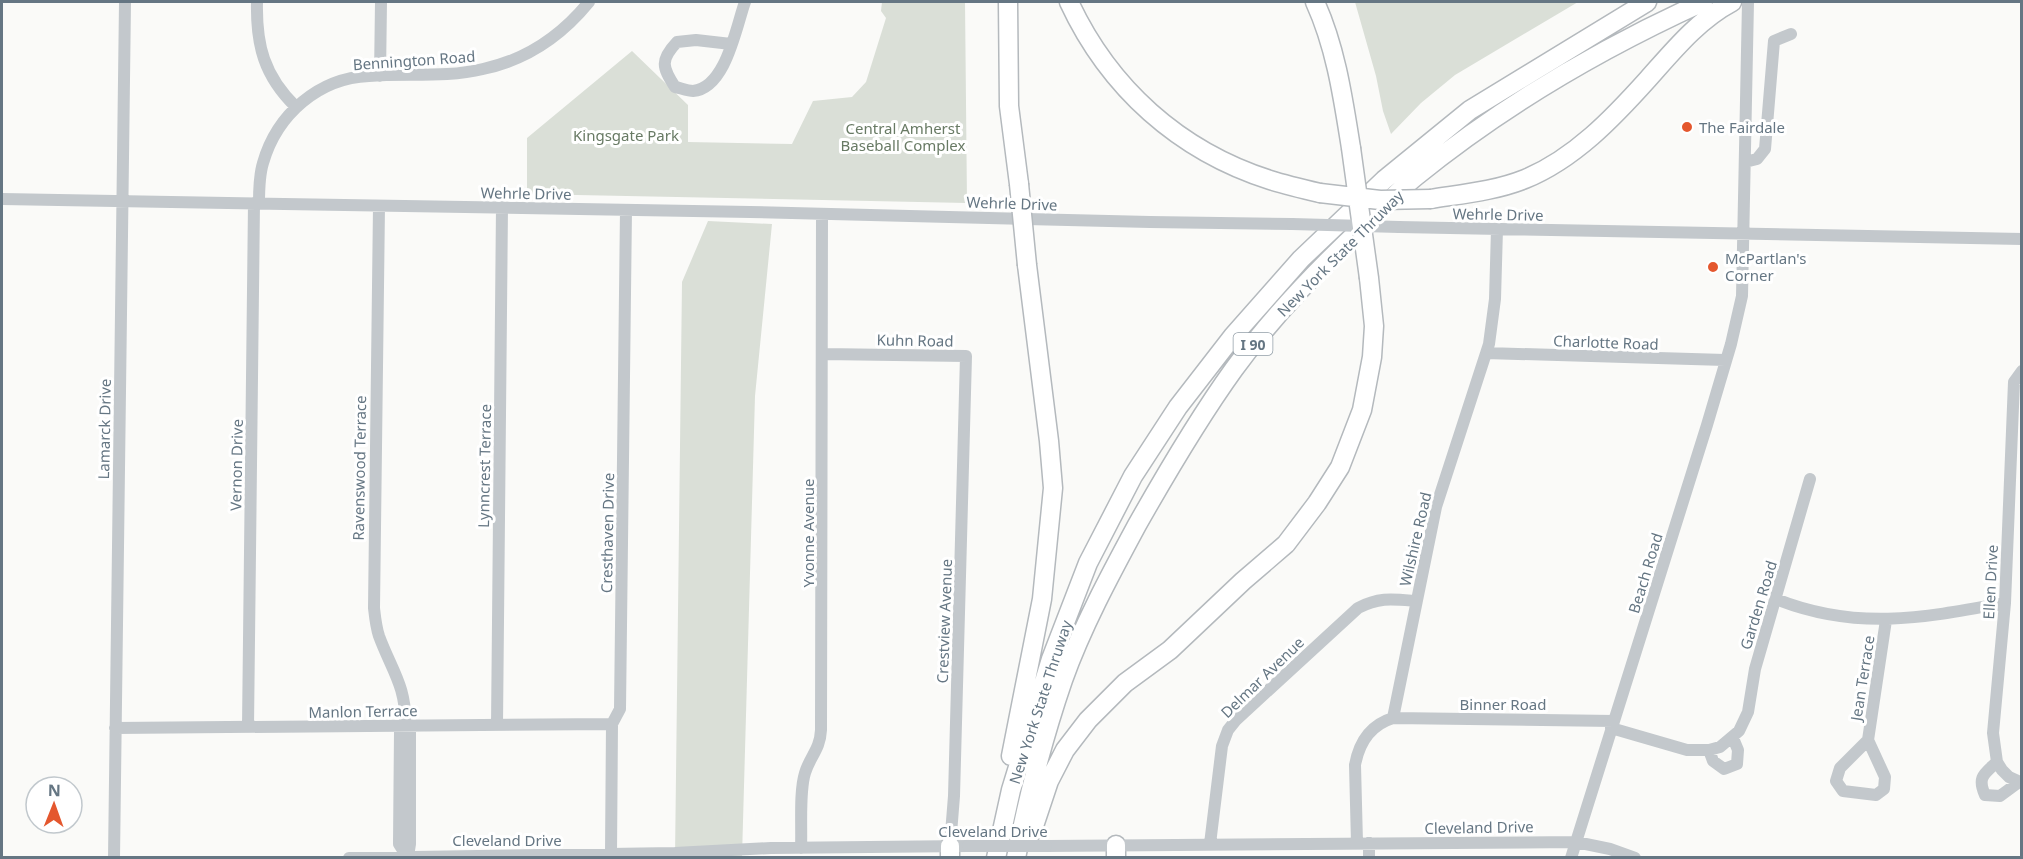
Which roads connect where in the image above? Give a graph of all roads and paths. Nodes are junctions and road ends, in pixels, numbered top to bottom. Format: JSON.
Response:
{"nodes":[{"id":1,"x":125,"y":2,"type":"edge"},
{"id":2,"x":257,"y":2,"type":"edge"},
{"id":3,"x":381,"y":2,"type":"edge"},
{"id":4,"x":589,"y":2,"type":"edge"},
{"id":5,"x":745,"y":2,"type":"edge"},
{"id":6,"x":1008,"y":2,"type":"edge"},
{"id":7,"x":1069,"y":2,"type":"edge"},
{"id":8,"x":1315,"y":2,"type":"edge"},
{"id":9,"x":1647,"y":2,"type":"edge"},
{"id":10,"x":1703,"y":2,"type":"edge"},
{"id":11,"x":1732,"y":2,"type":"edge"},
{"id":12,"x":1748,"y":2,"type":"edge"},
{"id":13,"x":1791,"y":34,"type":"dead end"},
{"id":14,"x":731,"y":44,"type":"junction"},
{"id":15,"x":380,"y":76,"type":"junction"},
{"id":16,"x":296,"y":107,"type":"junction"},
{"id":17,"x":1745,"y":162,"type":"junction"},
{"id":18,"x":2,"y":199,"type":"edge"},
{"id":19,"x":122,"y":202,"type":"junction"},
{"id":20,"x":256,"y":203,"type":"junction"},
{"id":21,"x":379,"y":206,"type":"junction"},
{"id":22,"x":502,"y":207,"type":"junction"},
{"id":23,"x":626,"y":210,"type":"junction"},
{"id":24,"x":822,"y":214,"type":"junction"},
{"id":25,"x":1497,"y":230,"type":"junction"},
{"id":26,"x":1744,"y":234,"type":"junction"},
{"id":27,"x":2022,"y":239,"type":"edge"},
{"id":28,"x":1486,"y":353,"type":"junction"},
{"id":29,"x":823,"y":354,"type":"junction"},
{"id":30,"x":1725,"y":360,"type":"junction"},
{"id":31,"x":2022,"y":372,"type":"edge"},
{"id":32,"x":965,"y":397,"type":"joint"},
{"id":33,"x":1810,"y":479,"type":"dead end"},
{"id":34,"x":1776,"y":599,"type":"junction"},
{"id":35,"x":1416,"y":601,"type":"junction"},
{"id":36,"x":2005,"y":603,"type":"junction"},
{"id":37,"x":1886,"y":620,"type":"junction"},
{"id":38,"x":1393,"y":718,"type":"junction"},
{"id":39,"x":612,"y":724,"type":"junction"},
{"id":40,"x":1613,"y":724,"type":"junction"},
{"id":41,"x":405,"y":725,"type":"junction"},
{"id":42,"x":497,"y":725,"type":"junction"},
{"id":43,"x":248,"y":727,"type":"junction"},
{"id":44,"x":115,"y":728,"type":"junction"},
{"id":45,"x":1733,"y":738,"type":"junction"},
{"id":46,"x":1868,"y":740,"type":"junction"},
{"id":47,"x":1709,"y":750,"type":"junction"},
{"id":48,"x":1997,"y":762,"type":"junction"},
{"id":49,"x":2020,"y":782,"type":"edge"},
{"id":50,"x":1000,"y":836,"type":"junction"},
{"id":51,"x":1576,"y":842,"type":"junction"},
{"id":52,"x":1256,"y":843,"type":"junction"},
{"id":53,"x":1363,"y":843,"type":"junction"},
{"id":54,"x":1210,"y":844,"type":"junction"},
{"id":55,"x":801,"y":848,"type":"junction"},
{"id":56,"x":956,"y":850,"type":"edge"},
{"id":57,"x":1116,"y":851,"type":"edge"},
{"id":58,"x":894,"y":852,"type":"edge"},
{"id":59,"x":611,"y":854,"type":"junction"},
{"id":60,"x":408,"y":857,"type":"edge"},
{"id":61,"x":114,"y":858,"type":"edge"},
{"id":62,"x":349,"y":858,"type":"edge"},
{"id":63,"x":996,"y":858,"type":"edge"},
{"id":64,"x":1016,"y":858,"type":"edge"},
{"id":65,"x":1027,"y":858,"type":"edge"},
{"id":66,"x":1255,"y":858,"type":"edge"},
{"id":67,"x":1369,"y":858,"type":"edge"},
{"id":68,"x":1571,"y":858,"type":"edge"},
{"id":69,"x":1635,"y":858,"type":"edge"}],
"edges":[{"from":1,"to":19,"type":"street","name":"Lamarck Drive"},
{"from":2,"to":16,"type":"street"},
{"from":3,"to":15,"type":"street"},
{"from":4,"to":15,"type":"street","name":"Bennington Road"},
{"from":5,"to":14,"type":"street"},
{"from":6,"to":50,"type":"highway","bridge":true},
{"from":7,"to":11,"type":"highway","bridge":true},
{"from":8,"to":65,"type":"highway","bridge":true},
{"from":9,"to":50,"type":"highway","name":"New York State Thruway","number":"I 90"},
{"from":10,"to":64,"type":"highway","name":"New York State Thruway","number":"I 90"},
{"from":12,"to":17,"type":"street","name":"Beach Road"},
{"from":13,"to":17,"type":"street"},
{"from":14,"to":14,"type":"street"},
{"from":15,"to":16,"type":"street","name":"Bennington Road"},
{"from":16,"to":20,"type":"street","name":"Bennington Road"},
{"from":17,"to":26,"type":"street","name":"Beach Road"},
{"from":18,"to":19,"type":"street","name":"Wehrle Drive"},
{"from":19,"to":20,"type":"street","name":"Wehrle Drive"},
{"from":19,"to":44,"type":"street","name":"Lamarck Drive"},
{"from":20,"to":21,"type":"street","name":"Wehrle Drive"},
{"from":20,"to":43,"type":"street","name":"Vernon Drive"},
{"from":21,"to":22,"type":"street","name":"Wehrle Drive"},
{"from":21,"to":41,"type":"street","name":"Ravenswood Terrace"},
{"from":22,"to":23,"type":"street","name":"Wehrle Drive"},
{"from":22,"to":42,"type":"street","name":"Lynncrest Terrace"},
{"from":23,"to":24,"type":"street","name":"Wehrle Drive"},
{"from":23,"to":39,"type":"street","name":"Cresthaven Drive"},
{"from":24,"to":25,"type":"street","name":"Wehrle Drive","bridge":true},
{"from":24,"to":29,"type":"street","name":"Yvonne Avenue"},
{"from":25,"to":26,"type":"street","name":"Wehrle Drive"},
{"from":25,"to":28,"type":"street","name":"Wilshire Road"},
{"from":26,"to":27,"type":"street","name":"Wehrle Drive"},
{"from":26,"to":30,"type":"street","name":"Beach Road"},
{"from":28,"to":30,"type":"street","name":"Charlotte Road"},
{"from":28,"to":35,"type":"street","name":"Wilshire Road"},
{"from":29,"to":32,"type":"street","name":"Kuhn Road"},
{"from":29,"to":55,"type":"street","name":"Yvonne Avenue"},
{"from":30,"to":40,"type":"street","name":"Beach Road"},
{"from":31,"to":36,"type":"street","name":"Ellen Drive"},
{"from":32,"to":56,"type":"street","name":"Crestview Avenue"},
{"from":33,"to":34,"type":"street","name":"Garden Road"},
{"from":34,"to":37,"type":"street"},
{"from":34,"to":45,"type":"street","name":"Garden Road"},
{"from":35,"to":38,"type":"street","name":"Wilshire Road"},
{"from":35,"to":54,"type":"street","name":"Delmar Avenue"},
{"from":36,"to":37,"type":"street"},
{"from":36,"to":48,"type":"street","name":"Ellen Drive"},
{"from":37,"to":46,"type":"street","name":"Jean Terrace"},
{"from":38,"to":40,"type":"street","name":"Binner Road"},
{"from":38,"to":53,"type":"street"},
{"from":39,"to":42,"type":"street","name":"Manlon Terrace"},
{"from":39,"to":59,"type":"street","name":"Cresthaven Drive"},
{"from":40,"to":47,"type":"street"},
{"from":40,"to":51,"type":"street","name":"Beach Road"},
{"from":41,"to":42,"type":"street","name":"Manlon Terrace"},
{"from":41,"to":43,"type":"street","name":"Manlon Terrace"},
{"from":41,"to":60,"type":"street","name":"Ravenswood Terrace"},
{"from":43,"to":44,"type":"street","name":"Manlon Terrace"},
{"from":44,"to":61,"type":"street","name":"Lamarck Drive"},
{"from":45,"to":47,"type":"street"},
{"from":45,"to":47,"type":"street"},
{"from":46,"to":46,"type":"street","name":"Jean Terrace"},
{"from":48,"to":49,"type":"street"},
{"from":48,"to":49,"type":"street"},
{"from":50,"to":63,"type":"highway","name":"New York State Thruway","number":"I 90"},
{"from":51,"to":53,"type":"street","name":"Cleveland Drive"},
{"from":51,"to":68,"type":"street","name":"Beach Road"},
{"from":51,"to":69,"type":"street","name":"Cleveland Drive"},
{"from":52,"to":53,"type":"street","name":"Cleveland Drive"},
{"from":52,"to":54,"type":"street","name":"Cleveland Drive"},
{"from":52,"to":66,"type":"street"},
{"from":53,"to":67,"type":"street"},
{"from":54,"to":57,"type":"street","name":"Cleveland Drive"},
{"from":55,"to":58,"type":"street","name":"Cleveland Drive"},
{"from":55,"to":59,"type":"street","name":"Cleveland Drive"},
{"from":56,"to":57,"type":"street","name":"Cleveland Drive","bridge":true},
{"from":56,"to":58,"type":"street","name":"Cleveland Drive"},
{"from":59,"to":60,"type":"street","name":"Cleveland Drive"},
{"from":60,"to":62,"type":"street","name":"Cleveland Drive"}]}
